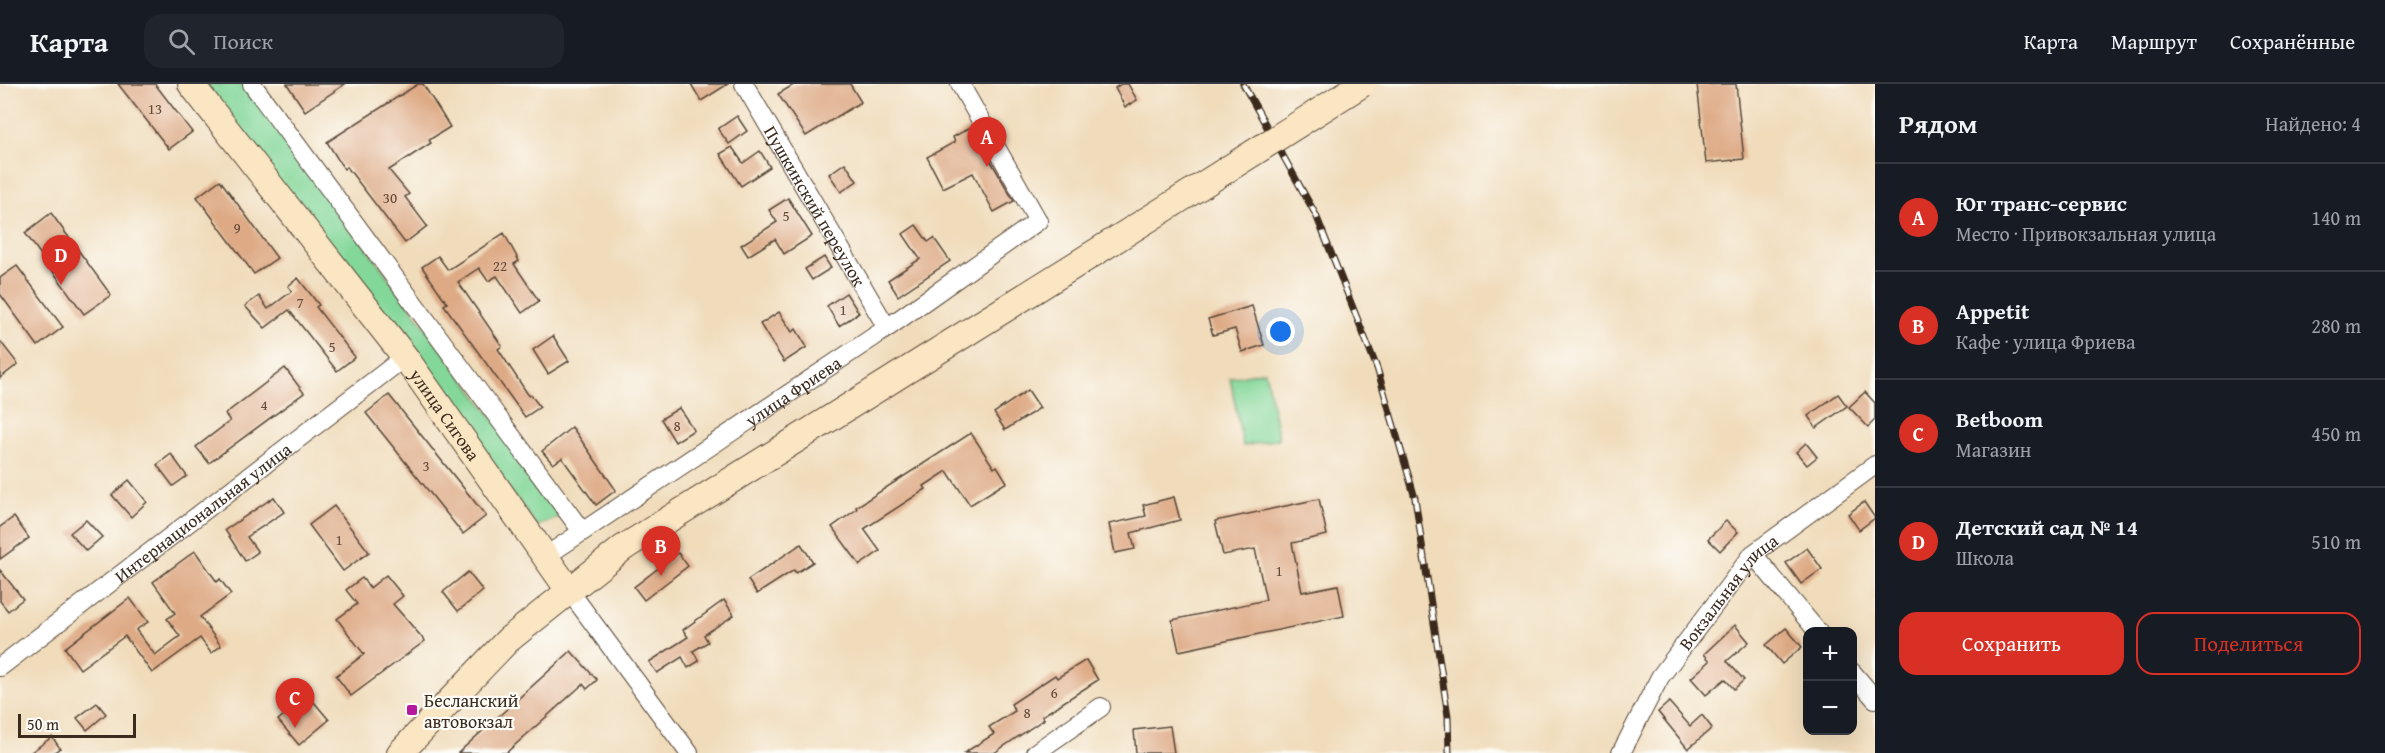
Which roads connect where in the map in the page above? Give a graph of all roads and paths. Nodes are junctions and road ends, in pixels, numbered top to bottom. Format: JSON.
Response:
{"nodes":[{"id":1,"x":191,"y":84,"type":"edge"},
{"id":2,"x":252,"y":84,"type":"edge"},
{"id":3,"x":744,"y":84,"type":"edge"},
{"id":4,"x":960,"y":84,"type":"edge"},
{"id":5,"x":1362,"y":84,"type":"edge"},
{"id":6,"x":886,"y":328,"type":"junction"},
{"id":7,"x":405,"y":357,"type":"junction"},
{"id":8,"x":1875,"y":465,"type":"edge"},
{"id":9,"x":581,"y":530,"type":"junction"},
{"id":10,"x":1753,"y":554,"type":"junction"},
{"id":11,"x":546,"y":556,"type":"junction"},
{"id":12,"x":568,"y":589,"type":"junction"},
{"id":13,"x":1814,"y":627,"type":"edge"},
{"id":14,"x":0,"y":667,"type":"edge"},
{"id":15,"x":1857,"y":678,"type":"edge"},
{"id":16,"x":1875,"y":699,"type":"edge"},
{"id":17,"x":1101,"y":707,"type":"dead end"},
{"id":18,"x":400,"y":753,"type":"edge"},
{"id":19,"x":689,"y":753,"type":"edge"},
{"id":20,"x":1035,"y":753,"type":"edge"},
{"id":21,"x":1621,"y":753,"type":"edge"}],
"edges":[{"from":1,"to":7,"type":"main road","name":"улица Сигова"},
{"from":2,"to":9,"type":"street"},
{"from":3,"to":6,"type":"street","name":"Пушкинский переулок"},
{"from":4,"to":6,"type":"street","name":"улица Фриева"},
{"from":5,"to":12,"type":"main road","bridge":true},
{"from":6,"to":9,"type":"street","name":"улица Фриева"},
{"from":7,"to":11,"type":"main road","name":"улица Сигова"},
{"from":7,"to":14,"type":"street","name":"Интернациональная улица"},
{"from":8,"to":10,"type":"street","name":"Вокзальная улица"},
{"from":9,"to":11,"type":"street","name":"улица Фриева"},
{"from":10,"to":13,"type":"street"},
{"from":10,"to":21,"type":"street","name":"Вокзальная улица"},
{"from":11,"to":12,"type":"main road","name":"улица Сигова"},
{"from":12,"to":18,"type":"main road"},
{"from":12,"to":19,"type":"street","name":"улица Сигова"},
{"from":15,"to":16,"type":"street"},
{"from":17,"to":20,"type":"street"}]}
